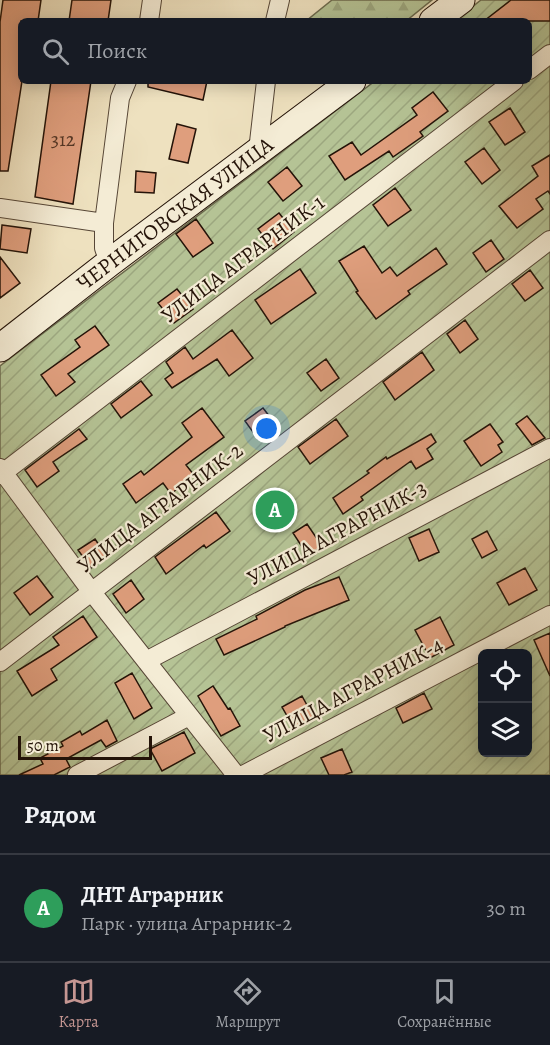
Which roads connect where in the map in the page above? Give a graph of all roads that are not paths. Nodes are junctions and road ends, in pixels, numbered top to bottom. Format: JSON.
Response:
{"nodes":[{"id":1,"x":152,"y":0,"type":"edge"},
{"id":2,"x":280,"y":0,"type":"edge"},
{"id":3,"x":461,"y":0,"type":"edge"},
{"id":4,"x":149,"y":18,"type":"edge"},
{"id":5,"x":276,"y":18,"type":"edge"},
{"id":6,"x":437,"y":18,"type":"edge"},
{"id":7,"x":550,"y":54,"type":"edge"},
{"id":8,"x":532,"y":68,"type":"edge"},
{"id":9,"x":126,"y":84,"type":"edge"},
{"id":10,"x":266,"y":84,"type":"edge"},
{"id":11,"x":348,"y":84,"type":"edge"},
{"id":12,"x":510,"y":84,"type":"edge"},
{"id":13,"x":258,"y":151,"type":"junction"},
{"id":14,"x":0,"y":208,"type":"edge"},
{"id":15,"x":104,"y":224,"type":"junction"},
{"id":16,"x":550,"y":240,"type":"edge"},
{"id":17,"x":109,"y":263,"type":"junction"},
{"id":18,"x":0,"y":348,"type":"edge"},
{"id":19,"x":550,"y":448,"type":"edge"},
{"id":20,"x":1,"y":472,"type":"edge"},
{"id":21,"x":91,"y":591,"type":"junction"},
{"id":22,"x":550,"y":615,"type":"edge"},
{"id":23,"x":146,"y":661,"type":"junction"},
{"id":24,"x":0,"y":662,"type":"edge"},
{"id":25,"x":189,"y":716,"type":"junction"},
{"id":26,"x":77,"y":775,"type":"edge"},
{"id":27,"x":236,"y":775,"type":"edge"},
{"id":28,"x":243,"y":775,"type":"edge"}],
"edges":[{"from":1,"to":4,"type":"street"},
{"from":2,"to":5,"type":"street"},
{"from":3,"to":6,"type":"street"},
{"from":7,"to":8,"type":"street"},
{"from":9,"to":15,"type":"street"},
{"from":10,"to":13,"type":"street"},
{"from":11,"to":13,"type":"street","name":"ЧЕРНИГОВСКАЯ УЛИЦА"},
{"from":12,"to":20,"type":"street","name":"УЛИЦА АГРАРНИК-1"},
{"from":13,"to":17,"type":"street","name":"ЧЕРНИГОВСКАЯ УЛИЦА"},
{"from":14,"to":15,"type":"street"},
{"from":15,"to":17,"type":"street"},
{"from":16,"to":21,"type":"street","name":"УЛИЦА АГРАРНИК-2"},
{"from":17,"to":18,"type":"street","name":"ЧЕРНИГОВСКАЯ УЛИЦА"},
{"from":19,"to":23,"type":"street","name":"УЛИЦА АГРАРНИК-3"},
{"from":20,"to":21,"type":"street"},
{"from":21,"to":23,"type":"street"},
{"from":21,"to":24,"type":"street","name":"УЛИЦА АГРАРНИК-2"},
{"from":22,"to":28,"type":"street","name":"УЛИЦА АГРАРНИК-4"},
{"from":23,"to":25,"type":"street"},
{"from":25,"to":26,"type":"street"},
{"from":25,"to":27,"type":"street"}]}
